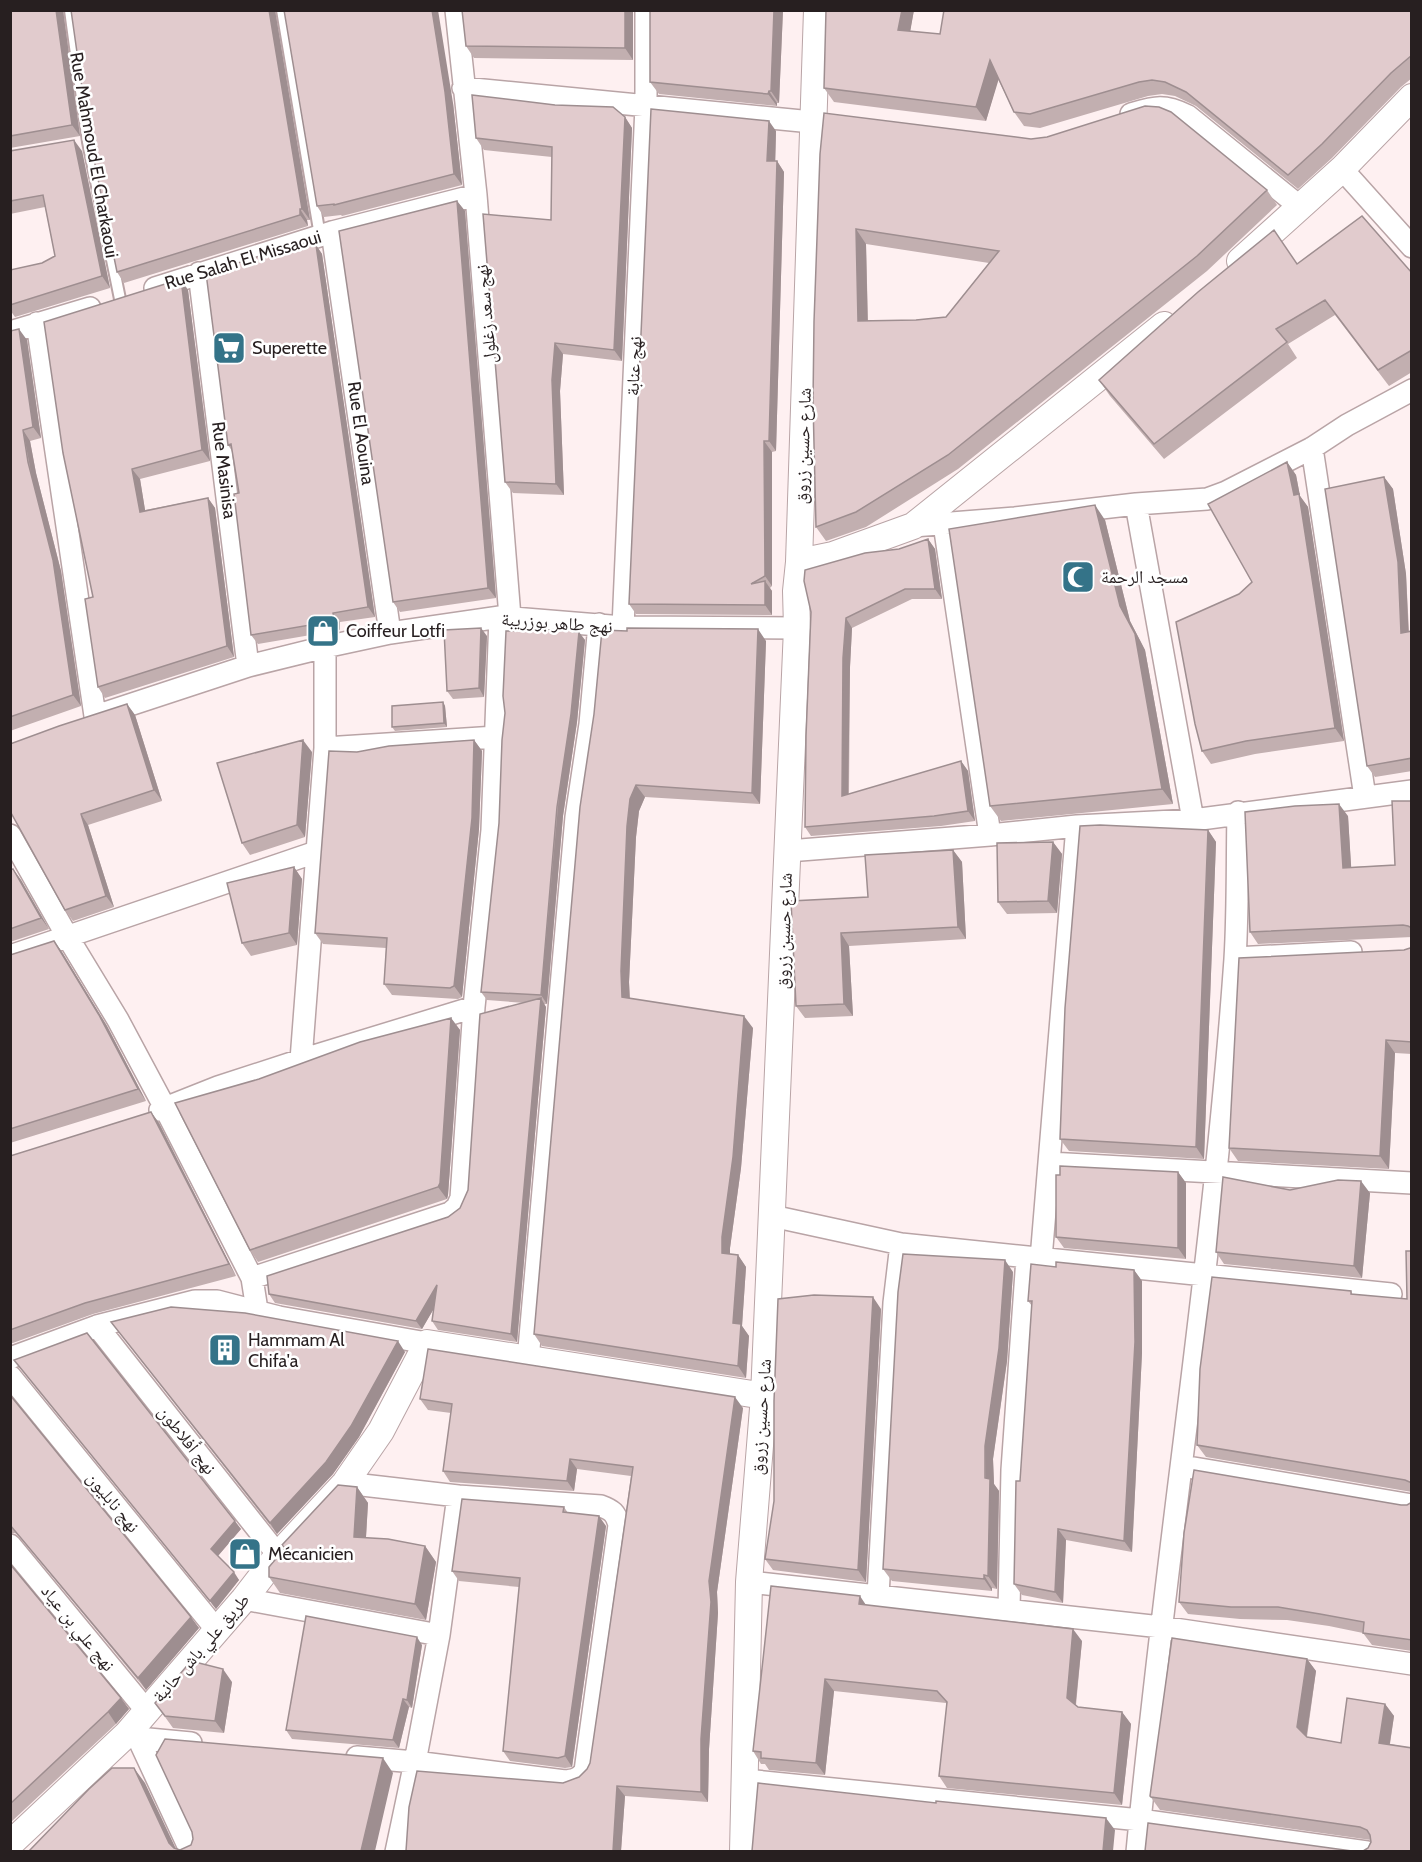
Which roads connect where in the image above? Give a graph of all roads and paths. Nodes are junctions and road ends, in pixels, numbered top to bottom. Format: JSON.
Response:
{"nodes":[{"id":1,"x":70,"y":10,"type":"edge"},
{"id":2,"x":282,"y":10,"type":"edge"},
{"id":3,"x":456,"y":10,"type":"edge"},
{"id":4,"x":646,"y":10,"type":"edge"},
{"id":5,"x":817,"y":10,"type":"edge"},
{"id":6,"x":463,"y":88,"type":"junction"},
{"id":7,"x":1412,"y":97,"type":"edge"},
{"id":8,"x":646,"y":106,"type":"junction"},
{"id":9,"x":820,"y":116,"type":"junction"},
{"id":10,"x":1108,"y":122,"type":"edge"},
{"id":11,"x":1342,"y":169,"type":"junction"},
{"id":12,"x":476,"y":195,"type":"junction"},
{"id":13,"x":1299,"y":206,"type":"junction"},
{"id":14,"x":326,"y":234,"type":"junction"},
{"id":15,"x":1412,"y":247,"type":"edge"},
{"id":16,"x":199,"y":273,"type":"junction"},
{"id":17,"x":1226,"y":274,"type":"edge"},
{"id":18,"x":120,"y":299,"type":"junction"},
{"id":19,"x":1181,"y":311,"type":"edge"},
{"id":20,"x":37,"y":323,"type":"junction"},
{"id":21,"x":10,"y":332,"type":"edge"},
{"id":22,"x":1412,"y":390,"type":"edge"},
{"id":23,"x":1312,"y":448,"type":"junction"},
{"id":24,"x":1136,"y":504,"type":"junction"},
{"id":25,"x":944,"y":524,"type":"junction"},
{"id":26,"x":913,"y":526,"type":"junction"},
{"id":27,"x":800,"y":562,"type":"junction"},
{"id":28,"x":505,"y":617,"type":"junction"},
{"id":29,"x":599,"y":624,"type":"junction"},
{"id":30,"x":623,"y":627,"type":"junction"},
{"id":31,"x":796,"y":628,"type":"junction"},
{"id":32,"x":390,"y":633,"type":"junction"},
{"id":33,"x":325,"y":647,"type":"junction"},
{"id":34,"x":248,"y":666,"type":"junction"},
{"id":35,"x":95,"y":716,"type":"junction"},
{"id":36,"x":74,"y":722,"type":"edge"},
{"id":37,"x":496,"y":737,"type":"junction"},
{"id":38,"x":324,"y":748,"type":"junction"},
{"id":39,"x":1412,"y":791,"type":"edge"},
{"id":40,"x":1365,"y":797,"type":"junction"},
{"id":41,"x":1238,"y":812,"type":"junction"},
{"id":42,"x":1193,"y":819,"type":"junction"},
{"id":43,"x":1077,"y":826,"type":"junction"},
{"id":44,"x":10,"y":835,"type":"edge"},
{"id":45,"x":990,"y":835,"type":"junction"},
{"id":46,"x":788,"y":851,"type":"junction"},
{"id":47,"x":316,"y":852,"type":"junction"},
{"id":48,"x":66,"y":936,"type":"junction"},
{"id":49,"x":1376,"y":951,"type":"edge"},
{"id":50,"x":10,"y":956,"type":"edge"},
{"id":51,"x":1235,"y":958,"type":"junction"},
{"id":52,"x":474,"y":1006,"type":"junction"},
{"id":53,"x":301,"y":1060,"type":"junction"},
{"id":54,"x":165,"y":1108,"type":"junction"},
{"id":55,"x":143,"y":1115,"type":"edge"},
{"id":56,"x":1048,"y":1162,"type":"junction"},
{"id":57,"x":1217,"y":1173,"type":"junction"},
{"id":58,"x":1412,"y":1183,"type":"edge"},
{"id":59,"x":772,"y":1216,"type":"junction"},
{"id":60,"x":901,"y":1244,"type":"junction"},
{"id":61,"x":1034,"y":1259,"type":"junction"},
{"id":62,"x":1204,"y":1275,"type":"junction"},
{"id":63,"x":252,"y":1278,"type":"junction"},
{"id":64,"x":1391,"y":1294,"type":"dead end"},
{"id":65,"x":257,"y":1310,"type":"junction"},
{"id":66,"x":97,"y":1326,"type":"junction"},
{"id":67,"x":427,"y":1343,"type":"junction"},
{"id":68,"x":10,"y":1358,"type":"edge"},
{"id":69,"x":528,"y":1360,"type":"junction"},
{"id":70,"x":10,"y":1376,"type":"edge"},
{"id":71,"x":764,"y":1396,"type":"junction"},
{"id":72,"x":1182,"y":1466,"type":"junction"},
{"id":73,"x":345,"y":1483,"type":"junction"},
{"id":74,"x":458,"y":1496,"type":"junction"},
{"id":75,"x":1412,"y":1505,"type":"edge"},
{"id":76,"x":10,"y":1545,"type":"edge"},
{"id":77,"x":278,"y":1555,"type":"junction"},
{"id":78,"x":749,"y":1582,"type":"junction"},
{"id":79,"x":878,"y":1596,"type":"junction"},
{"id":80,"x":244,"y":1599,"type":"junction"},
{"id":81,"x":1009,"y":1610,"type":"junction"},
{"id":82,"x":1161,"y":1627,"type":"junction"},
{"id":83,"x":216,"y":1629,"type":"junction"},
{"id":84,"x":438,"y":1635,"type":"junction"},
{"id":85,"x":1412,"y":1664,"type":"edge"},
{"id":86,"x":146,"y":1710,"type":"junction"},
{"id":87,"x":132,"y":1736,"type":"junction"},
{"id":88,"x":207,"y":1744,"type":"edge"},
{"id":89,"x":334,"y":1755,"type":"edge"},
{"id":90,"x":415,"y":1762,"type":"junction"},
{"id":91,"x":745,"y":1780,"type":"junction"},
{"id":92,"x":1140,"y":1820,"type":"junction"},
{"id":93,"x":10,"y":1844,"type":"edge"},
{"id":94,"x":191,"y":1851,"type":"edge"},
{"id":95,"x":396,"y":1851,"type":"edge"},
{"id":96,"x":743,"y":1851,"type":"edge"},
{"id":97,"x":1137,"y":1851,"type":"edge"},
{"id":98,"x":1367,"y":1851,"type":"edge"}],
"edges":[{"from":1,"to":18,"type":"lane","name":"Rue Mahmoud El Charkaoui"},
{"from":2,"to":14,"type":"lane"},
{"from":3,"to":6,"type":"street","name":"نهج سعد زغلول"},
{"from":4,"to":8,"type":"street","name":"نهج عنابة"},
{"from":5,"to":9,"type":"street","name":"شارع حسين زروق"},
{"from":6,"to":8,"type":"street"},
{"from":6,"to":12,"type":"street","name":"نهج سعد زغلول"},
{"from":7,"to":11,"type":"street"},
{"from":8,"to":9,"type":"street"},
{"from":8,"to":30,"type":"street","name":"نهج عنابة"},
{"from":9,"to":27,"type":"street","name":"شارع حسين زروق"},
{"from":10,"to":13,"type":"street"},
{"from":11,"to":13,"type":"street"},
{"from":11,"to":15,"type":"street"},
{"from":12,"to":14,"type":"street","name":"Rue Salah El Missaoui"},
{"from":12,"to":28,"type":"street","name":"نهج سعد زغلول"},
{"from":13,"to":17,"type":"street"},
{"from":14,"to":16,"type":"street","name":"Rue Salah El Missaoui"},
{"from":14,"to":32,"type":"street","name":"Rue El Aouina"},
{"from":16,"to":18,"type":"street","name":"Rue Salah El Missaoui"},
{"from":16,"to":34,"type":"street","name":"Rue Masinisa"},
{"from":18,"to":20,"type":"street","name":"Rue Salah El Missaoui"},
{"from":19,"to":26,"type":"street"},
{"from":20,"to":21,"type":"street","name":"Rue Salah El Missaoui"},
{"from":20,"to":35,"type":"street"},
{"from":22,"to":23,"type":"street"},
{"from":23,"to":24,"type":"street"},
{"from":23,"to":40,"type":"street"},
{"from":24,"to":25,"type":"street"},
{"from":24,"to":42,"type":"street"},
{"from":25,"to":26,"type":"street"},
{"from":25,"to":45,"type":"street"},
{"from":26,"to":27,"type":"street"},
{"from":27,"to":31,"type":"street","name":"شارع حسين زروق"},
{"from":28,"to":29,"type":"street","name":"نهج طاهر بوزريبة"},
{"from":28,"to":32,"type":"street","name":"نهج طاهر بوزريبة"},
{"from":28,"to":37,"type":"street","name":"نهج سعد زغلول"},
{"from":29,"to":30,"type":"street","name":"نهج طاهر بوزريبة"},
{"from":29,"to":69,"type":"street"},
{"from":30,"to":31,"type":"street","name":"نهج طاهر بوزريبة"},
{"from":31,"to":46,"type":"street","name":"شارع حسين زروق"},
{"from":32,"to":33,"type":"street","name":"نهج طاهر بوزريبة"},
{"from":33,"to":34,"type":"street","name":"نهج طاهر بوزريبة"},
{"from":33,"to":38,"type":"street"},
{"from":34,"to":35,"type":"street","name":"نهج طاهر بوزريبة"},
{"from":35,"to":36,"type":"street","name":"نهج طاهر بوزريبة"},
{"from":37,"to":38,"type":"street"},
{"from":37,"to":52,"type":"street","name":"نهج سعد زغلول"},
{"from":38,"to":47,"type":"street"},
{"from":39,"to":40,"type":"street"},
{"from":40,"to":41,"type":"street"},
{"from":41,"to":42,"type":"street"},
{"from":41,"to":51,"type":"street"},
{"from":42,"to":43,"type":"street"},
{"from":43,"to":45,"type":"street"},
{"from":43,"to":56,"type":"street"},
{"from":44,"to":48,"type":"street"},
{"from":45,"to":46,"type":"street"},
{"from":46,"to":59,"type":"street","name":"شارع حسين زروق"},
{"from":47,"to":48,"type":"street"},
{"from":47,"to":53,"type":"street"},
{"from":48,"to":50,"type":"street"},
{"from":48,"to":54,"type":"street"},
{"from":49,"to":51,"type":"street"},
{"from":51,"to":57,"type":"street"},
{"from":52,"to":53,"type":"street"},
{"from":52,"to":63,"type":"street","name":"نهج سعد زغلول"},
{"from":53,"to":54,"type":"street"},
{"from":54,"to":55,"type":"street"},
{"from":54,"to":63,"type":"street"},
{"from":56,"to":57,"type":"street"},
{"from":56,"to":61,"type":"street"},
{"from":57,"to":58,"type":"street"},
{"from":57,"to":62,"type":"street"},
{"from":59,"to":60,"type":"street"},
{"from":59,"to":71,"type":"street","name":"شارع حسين زروق"},
{"from":60,"to":61,"type":"street"},
{"from":60,"to":79,"type":"street"},
{"from":61,"to":62,"type":"street"},
{"from":61,"to":81,"type":"street"},
{"from":62,"to":64,"type":"street"},
{"from":62,"to":72,"type":"street"},
{"from":63,"to":65,"type":"street"},
{"from":65,"to":66,"type":"street"},
{"from":65,"to":67,"type":"street"},
{"from":66,"to":68,"type":"street"},
{"from":66,"to":77,"type":"street","name":"نهج أفلاطون"},
{"from":67,"to":69,"type":"street"},
{"from":67,"to":73,"type":"street","name":"طريق علي باش حانبة"},
{"from":69,"to":71,"type":"street"},
{"from":70,"to":83,"type":"street","name":"نهج نابليون"},
{"from":71,"to":78,"type":"street","name":"شارع حسين زروق"},
{"from":72,"to":75,"type":"street"},
{"from":72,"to":82,"type":"street"},
{"from":73,"to":74,"type":"street"},
{"from":73,"to":77,"type":"street","name":"طريق علي باش حانبة"},
{"from":74,"to":84,"type":"street"},
{"from":74,"to":90,"type":"street"},
{"from":76,"to":86,"type":"street","name":"نهج علي بن عياد"},
{"from":77,"to":80,"type":"street","name":"طريق علي باش حانبة"},
{"from":78,"to":79,"type":"street"},
{"from":78,"to":91,"type":"street","name":"شارع حسين زروق"},
{"from":79,"to":81,"type":"street"},
{"from":80,"to":83,"type":"street","name":"طريق علي باش حانبة"},
{"from":80,"to":84,"type":"street"},
{"from":81,"to":82,"type":"street"},
{"from":82,"to":85,"type":"street"},
{"from":82,"to":92,"type":"street"},
{"from":83,"to":86,"type":"street","name":"طريق علي باش حانبة"},
{"from":84,"to":90,"type":"street"},
{"from":86,"to":87,"type":"street","name":"طريق علي باش حانبة"},
{"from":87,"to":88,"type":"street"},
{"from":87,"to":93,"type":"street","name":"طريق علي باش حانبة"},
{"from":87,"to":94,"type":"street"},
{"from":89,"to":90,"type":"street"},
{"from":90,"to":95,"type":"street"},
{"from":91,"to":92,"type":"street"},
{"from":91,"to":96,"type":"street","name":"شارع حسين زروق"},
{"from":92,"to":97,"type":"street"},
{"from":92,"to":98,"type":"street"}]}
